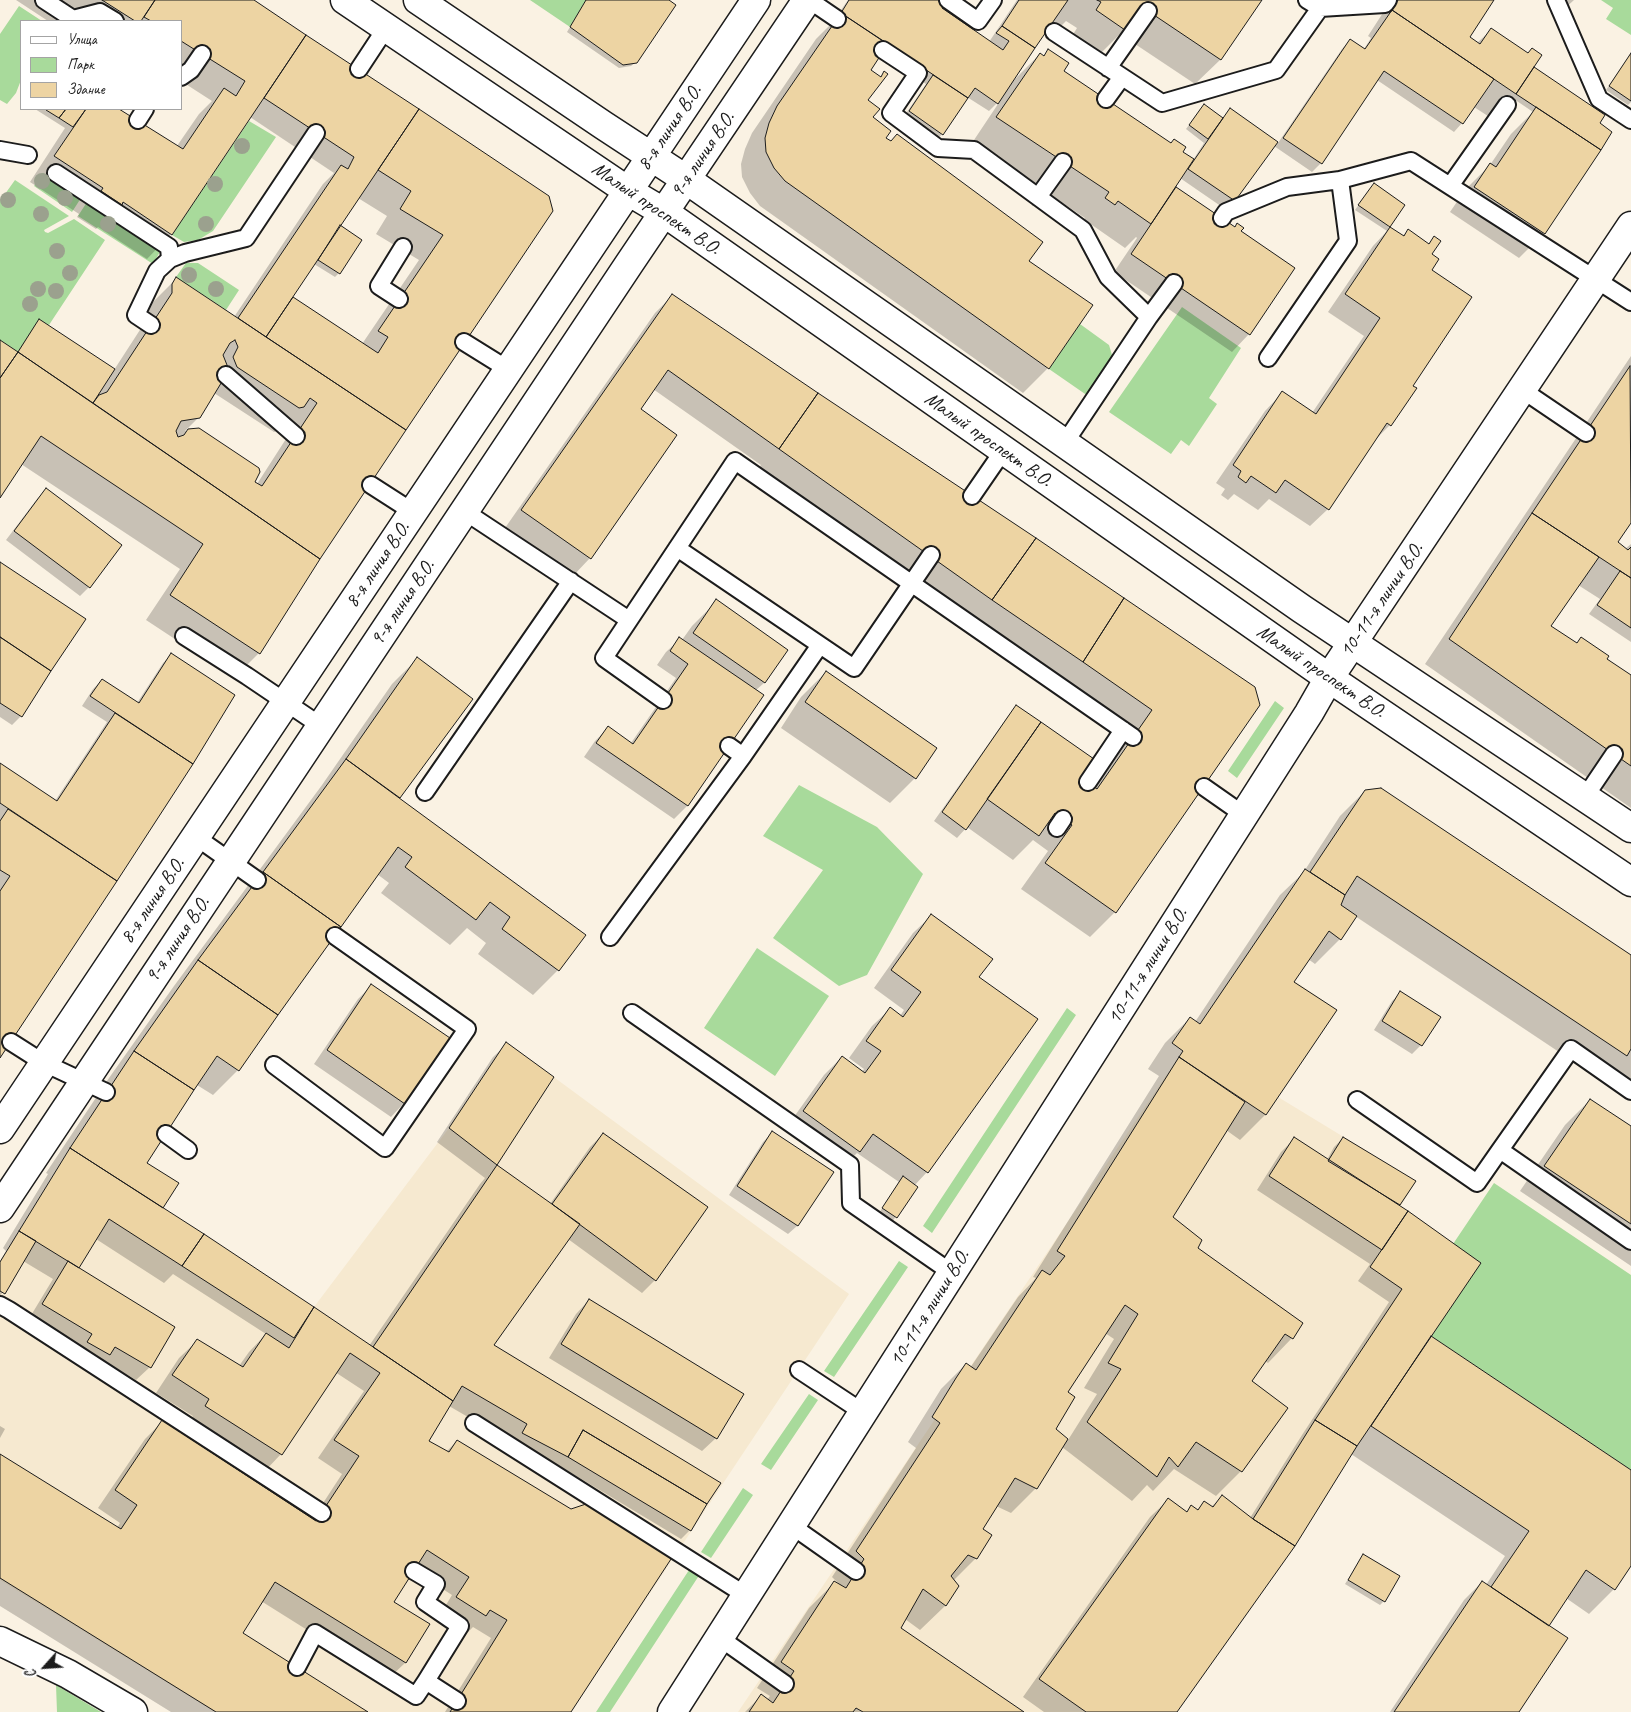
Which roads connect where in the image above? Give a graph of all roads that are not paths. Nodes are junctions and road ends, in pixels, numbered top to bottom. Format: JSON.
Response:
{"nodes":[{"id":1,"x":44,"y":0,"type":"edge"},
{"id":2,"x":345,"y":0,"type":"edge"},
{"id":3,"x":418,"y":0,"type":"edge"},
{"id":4,"x":756,"y":0,"type":"edge"},
{"id":5,"x":808,"y":0,"type":"edge"},
{"id":6,"x":948,"y":0,"type":"edge"},
{"id":7,"x":993,"y":0,"type":"edge"},
{"id":8,"x":1388,"y":0,"type":"edge"},
{"id":9,"x":1556,"y":0,"type":"edge"},
{"id":10,"x":1313,"y":4,"type":"edge"},
{"id":11,"x":1148,"y":11,"type":"dead end"},
{"id":12,"x":837,"y":19,"type":"dead end"},
{"id":13,"x":113,"y":20,"type":"edge"},
{"id":14,"x":386,"y":28,"type":"junction"},
{"id":15,"x":1054,"y":32,"type":"dead end"},
{"id":16,"x":884,"y":50,"type":"dead end"},
{"id":17,"x":202,"y":54,"type":"dead end"},
{"id":18,"x":1108,"y":68,"type":"junction"},
{"id":19,"x":359,"y":69,"type":"dead end"},
{"id":20,"x":184,"y":70,"type":"edge"},
{"id":21,"x":1122,"y":77,"type":"junction"},
{"id":22,"x":1106,"y":99,"type":"dead end"},
{"id":23,"x":1507,"y":105,"type":"dead end"},
{"id":24,"x":1631,"y":120,"type":"edge"},
{"id":25,"x":316,"y":133,"type":"dead end"},
{"id":26,"x":0,"y":150,"type":"edge"},
{"id":27,"x":28,"y":155,"type":"dead end"},
{"id":28,"x":651,"y":156,"type":"junction"},
{"id":29,"x":1063,"y":162,"type":"dead end"},
{"id":30,"x":56,"y":173,"type":"dead end"},
{"id":31,"x":687,"y":180,"type":"junction"},
{"id":32,"x":1340,"y":180,"type":"junction"},
{"id":33,"x":1450,"y":186,"type":"junction"},
{"id":34,"x":628,"y":191,"type":"junction"},
{"id":35,"x":1038,"y":197,"type":"junction"},
{"id":36,"x":665,"y":213,"type":"junction"},
{"id":37,"x":1222,"y":218,"type":"dead end"},
{"id":38,"x":1631,"y":226,"type":"edge"},
{"id":39,"x":403,"y":247,"type":"dead end"},
{"id":40,"x":170,"y":259,"type":"junction"},
{"id":41,"x":1595,"y":279,"type":"junction"},
{"id":42,"x":1174,"y":283,"type":"dead end"},
{"id":43,"x":399,"y":300,"type":"dead end"},
{"id":44,"x":1631,"y":302,"type":"edge"},
{"id":45,"x":1149,"y":317,"type":"junction"},
{"id":46,"x":151,"y":324,"type":"dead end"},
{"id":47,"x":464,"y":342,"type":"dead end"},
{"id":48,"x":1268,"y":358,"type":"dead end"},
{"id":49,"x":509,"y":370,"type":"junction"},
{"id":50,"x":226,"y":375,"type":"dead end"},
{"id":51,"x":1521,"y":390,"type":"junction"},
{"id":52,"x":1586,"y":433,"type":"dead end"},
{"id":53,"x":296,"y":436,"type":"dead end"},
{"id":54,"x":1064,"y":444,"type":"junction"},
{"id":55,"x":1003,"y":451,"type":"junction"},
{"id":56,"x":371,"y":484,"type":"dead end"},
{"id":57,"x":972,"y":496,"type":"dead end"},
{"id":58,"x":464,"y":511,"type":"junction"},
{"id":59,"x":413,"y":512,"type":"junction"},
{"id":60,"x":677,"y":548,"type":"junction"},
{"id":61,"x":931,"y":555,"type":"dead end"},
{"id":62,"x":571,"y":581,"type":"junction"},
{"id":63,"x":911,"y":584,"type":"junction"},
{"id":64,"x":629,"y":620,"type":"junction"},
{"id":65,"x":184,"y":636,"type":"dead end"},
{"id":66,"x":1353,"y":644,"type":"junction"},
{"id":67,"x":820,"y":645,"type":"junction"},
{"id":68,"x":1329,"y":678,"type":"junction"},
{"id":69,"x":663,"y":700,"type":"dead end"},
{"id":70,"x":286,"y":702,"type":"junction"},
{"id":71,"x":321,"y":726,"type":"junction"},
{"id":72,"x":730,"y":746,"type":"dead end"},
{"id":73,"x":1614,"y":754,"type":"dead end"},
{"id":74,"x":743,"y":756,"type":"junction"},
{"id":75,"x":1088,"y":782,"type":"dead end"},
{"id":76,"x":1204,"y":787,"type":"dead end"},
{"id":77,"x":425,"y":792,"type":"dead end"},
{"id":78,"x":1585,"y":797,"type":"junction"},
{"id":79,"x":1244,"y":815,"type":"junction"},
{"id":80,"x":1631,"y":828,"type":"edge"},
{"id":81,"x":196,"y":837,"type":"junction"},
{"id":82,"x":231,"y":861,"type":"junction"},
{"id":83,"x":257,"y":880,"type":"dead end"},
{"id":84,"x":1631,"y":882,"type":"edge"},
{"id":85,"x":335,"y":936,"type":"dead end"},
{"id":86,"x":610,"y":937,"type":"dead end"},
{"id":87,"x":632,"y":1013,"type":"dead end"},
{"id":88,"x":11,"y":1042,"type":"dead end"},
{"id":89,"x":44,"y":1063,"type":"junction"},
{"id":90,"x":274,"y":1065,"type":"dead end"},
{"id":91,"x":95,"y":1087,"type":"junction"},
{"id":92,"x":1631,"y":1091,"type":"edge"},
{"id":93,"x":1357,"y":1100,"type":"dead end"},
{"id":94,"x":0,"y":1129,"type":"edge"},
{"id":95,"x":166,"y":1134,"type":"dead end"},
{"id":96,"x":188,"y":1150,"type":"dead end"},
{"id":97,"x":1500,"y":1150,"type":"junction"},
{"id":98,"x":0,"y":1208,"type":"edge"},
{"id":99,"x":1631,"y":1241,"type":"edge"},
{"id":100,"x":952,"y":1274,"type":"junction"},
{"id":101,"x":0,"y":1305,"type":"edge"},
{"id":102,"x":799,"y":1370,"type":"dead end"},
{"id":103,"x":864,"y":1413,"type":"junction"},
{"id":104,"x":474,"y":1423,"type":"dead end"},
{"id":105,"x":322,"y":1513,"type":"dead end"},
{"id":106,"x":792,"y":1526,"type":"junction"},
{"id":107,"x":414,"y":1571,"type":"dead end"},
{"id":108,"x":856,"y":1571,"type":"dead end"},
{"id":109,"x":747,"y":1596,"type":"junction"},
{"id":110,"x":720,"y":1638,"type":"junction"},
{"id":111,"x":0,"y":1641,"type":"edge"},
{"id":112,"x":297,"y":1667,"type":"dead end"},
{"id":113,"x":426,"y":1681,"type":"junction"},
{"id":114,"x":785,"y":1684,"type":"dead end"},
{"id":115,"x":457,"y":1701,"type":"dead end"},
{"id":116,"x":133,"y":1712,"type":"edge"},
{"id":117,"x":672,"y":1712,"type":"edge"}],
"edges":[{"from":1,"to":13,"type":"lane"},
{"from":2,"to":14,"type":"main road","name":"Малый проспект В.О."},
{"from":3,"to":28,"type":"main road","name":"Малый проспект В.О."},
{"from":4,"to":28,"type":"main road","name":"8-я линия В.О."},
{"from":5,"to":12,"type":"lane"},
{"from":5,"to":31,"type":"main road","name":"9-я линия В.О."},
{"from":6,"to":7,"type":"lane"},
{"from":8,"to":10,"type":"lane"},
{"from":9,"to":24,"type":"lane"},
{"from":10,"to":21,"type":"lane"},
{"from":11,"to":18,"type":"lane"},
{"from":14,"to":19,"type":"lane"},
{"from":14,"to":34,"type":"main road","name":"Малый проспект В.О."},
{"from":15,"to":18,"type":"lane"},
{"from":16,"to":35,"type":"lane"},
{"from":17,"to":20,"type":"lane"},
{"from":18,"to":21,"type":"lane"},
{"from":21,"to":22,"type":"lane"},
{"from":23,"to":33,"type":"lane"},
{"from":25,"to":40,"type":"lane"},
{"from":26,"to":27,"type":"lane"},
{"from":28,"to":31,"type":"main road","name":"Малый проспект В.О."},
{"from":28,"to":34,"type":"main road","name":"8-я линия В.О."},
{"from":29,"to":35,"type":"lane"},
{"from":30,"to":40,"type":"lane"},
{"from":31,"to":36,"type":"main road","name":"9-я линия В.О."},
{"from":31,"to":54,"type":"main road","name":"Малый проспект В.О."},
{"from":32,"to":33,"type":"lane"},
{"from":32,"to":37,"type":"lane"},
{"from":32,"to":48,"type":"lane"},
{"from":33,"to":41,"type":"lane"},
{"from":34,"to":36,"type":"main road","name":"Малый проспект В.О."},
{"from":34,"to":49,"type":"main road","name":"8-я линия В.О."},
{"from":35,"to":45,"type":"lane"},
{"from":36,"to":55,"type":"main road","name":"Малый проспект В.О."},
{"from":36,"to":58,"type":"main road","name":"9-я линия В.О."},
{"from":38,"to":41,"type":"main road","name":"10-11-я линии В.О."},
{"from":39,"to":43,"type":"lane"},
{"from":40,"to":46,"type":"lane"},
{"from":41,"to":44,"type":"lane"},
{"from":41,"to":51,"type":"main road","name":"10-11-я линии В.О."},
{"from":42,"to":45,"type":"lane"},
{"from":45,"to":54,"type":"lane"},
{"from":47,"to":49,"type":"lane"},
{"from":49,"to":59,"type":"main road","name":"8-я линия В.О."},
{"from":50,"to":53,"type":"lane"},
{"from":51,"to":52,"type":"lane"},
{"from":51,"to":66,"type":"main road","name":"10-11-я линии В.О."},
{"from":54,"to":66,"type":"main road","name":"Малый проспект В.О."},
{"from":55,"to":57,"type":"lane"},
{"from":55,"to":68,"type":"main road","name":"Малый проспект В.О."},
{"from":56,"to":59,"type":"lane"},
{"from":58,"to":62,"type":"lane"},
{"from":58,"to":71,"type":"main road","name":"9-я линия В.О."},
{"from":59,"to":70,"type":"main road","name":"8-я линия В.О."},
{"from":60,"to":63,"type":"lane"},
{"from":60,"to":64,"type":"lane"},
{"from":60,"to":67,"type":"lane"},
{"from":61,"to":63,"type":"lane"},
{"from":62,"to":64,"type":"lane"},
{"from":62,"to":77,"type":"lane"},
{"from":63,"to":67,"type":"lane"},
{"from":63,"to":75,"type":"lane"},
{"from":64,"to":69,"type":"lane"},
{"from":65,"to":70,"type":"lane"},
{"from":66,"to":68,"type":"main road","name":"10-11-я линии В.О."},
{"from":66,"to":78,"type":"main road","name":"Малый проспект В.О."},
{"from":67,"to":74,"type":"lane"},
{"from":68,"to":79,"type":"main road","name":"10-11-я линии В.О."},
{"from":68,"to":84,"type":"main road","name":"Малый проспект В.О."},
{"from":70,"to":71,"type":"lane"},
{"from":70,"to":81,"type":"main road","name":"8-я линия В.О."},
{"from":71,"to":82,"type":"main road","name":"9-я линия В.О."},
{"from":72,"to":74,"type":"lane"},
{"from":73,"to":78,"type":"lane"},
{"from":74,"to":86,"type":"lane"},
{"from":76,"to":79,"type":"lane"},
{"from":78,"to":80,"type":"main road","name":"Малый проспект В.О."},
{"from":79,"to":100,"type":"main road","name":"10-11-я линии В.О."},
{"from":81,"to":82,"type":"lane"},
{"from":81,"to":89,"type":"main road","name":"8-я линия В.О."},
{"from":82,"to":83,"type":"lane"},
{"from":82,"to":91,"type":"main road","name":"9-я линия В.О."},
{"from":85,"to":90,"type":"lane"},
{"from":87,"to":100,"type":"lane"},
{"from":88,"to":89,"type":"lane"},
{"from":89,"to":91,"type":"lane"},
{"from":89,"to":94,"type":"main road","name":"8-я линия В.О."},
{"from":91,"to":98,"type":"main road","name":"9-я линия В.О."},
{"from":92,"to":97,"type":"lane"},
{"from":93,"to":97,"type":"lane"},
{"from":95,"to":96,"type":"lane"},
{"from":97,"to":99,"type":"lane"},
{"from":100,"to":103,"type":"main road","name":"10-11-я линии В.О."},
{"from":101,"to":105,"type":"lane"},
{"from":102,"to":103,"type":"lane"},
{"from":103,"to":106,"type":"main road","name":"10-11-я линии В.О."},
{"from":104,"to":109,"type":"lane"},
{"from":106,"to":108,"type":"lane"},
{"from":106,"to":109,"type":"main road","name":"10-11-я линии В.О."},
{"from":107,"to":113,"type":"lane"},
{"from":109,"to":110,"type":"main road","name":"10-11-я линии В.О."},
{"from":110,"to":114,"type":"lane"},
{"from":110,"to":117,"type":"main road","name":"10-11-я линии В.О."},
{"from":111,"to":116,"type":"main road"},
{"from":112,"to":113,"type":"lane"},
{"from":113,"to":115,"type":"lane"}]}
